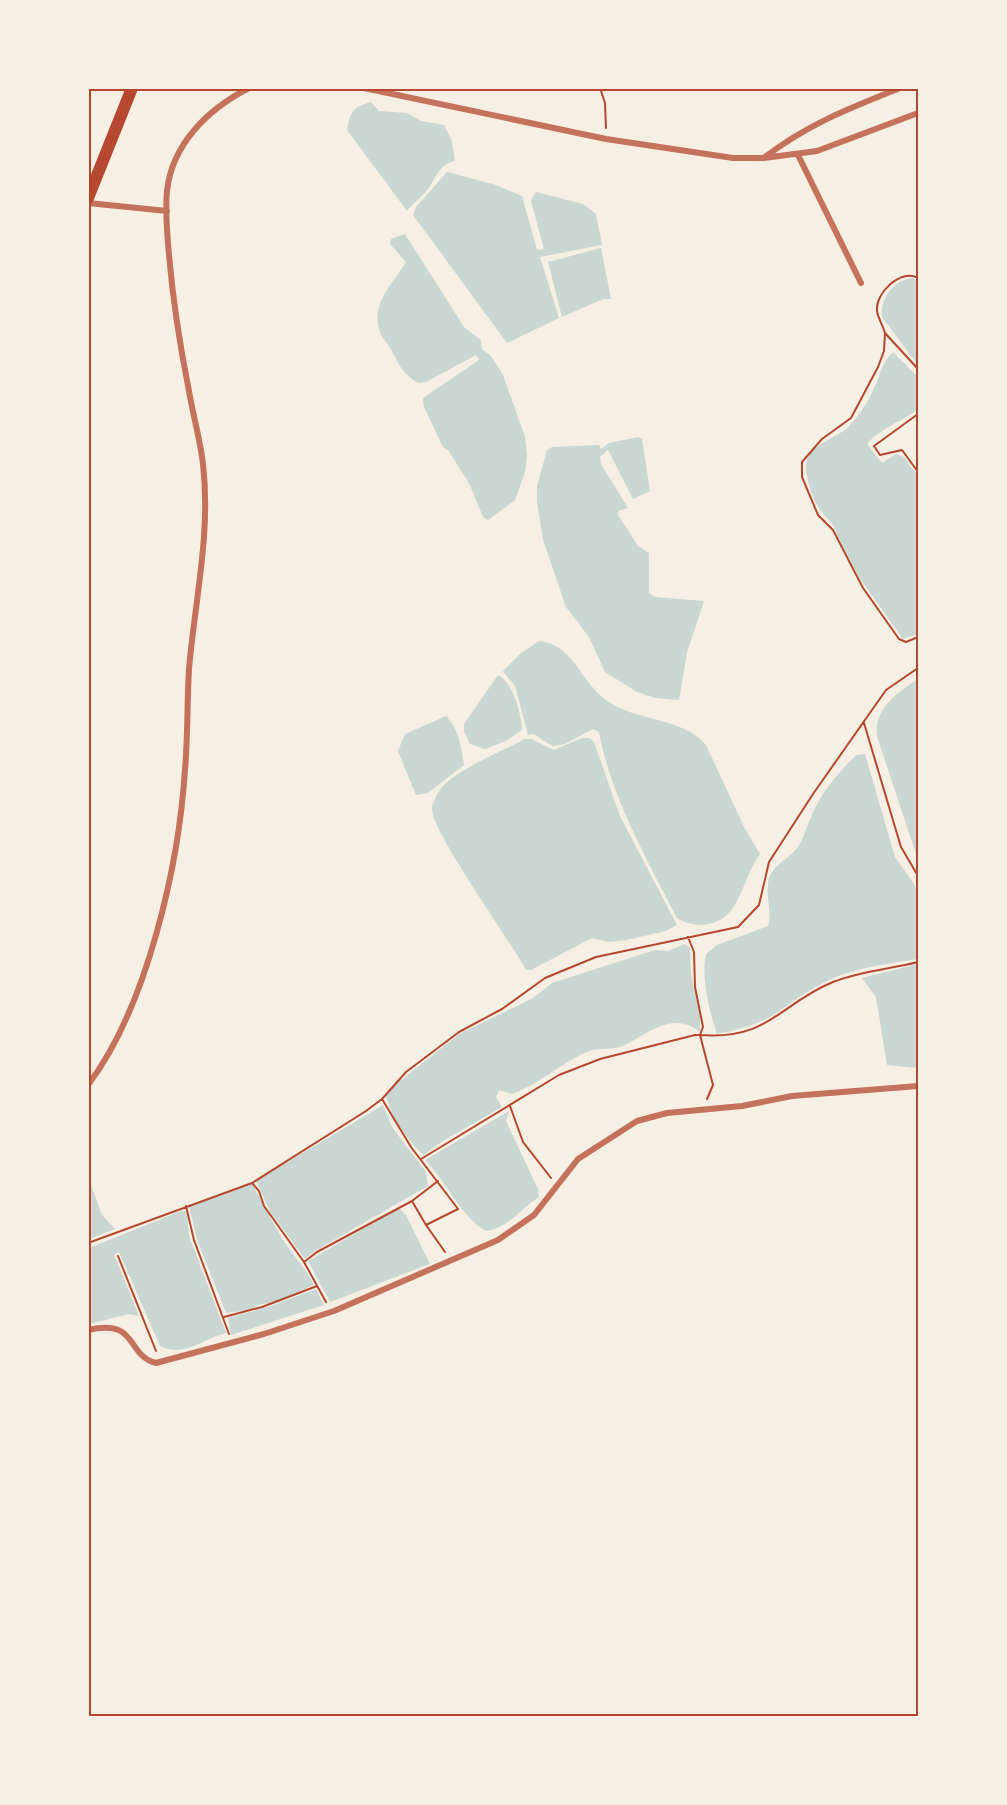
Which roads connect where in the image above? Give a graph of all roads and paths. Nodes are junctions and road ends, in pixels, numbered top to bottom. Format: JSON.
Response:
{"nodes":[{"id":1,"x":132,"y":88,"type":"edge"},
{"id":2,"x":249,"y":88,"type":"edge"},
{"id":3,"x":364,"y":88,"type":"edge"},
{"id":4,"x":600,"y":88,"type":"edge"},
{"id":5,"x":900,"y":88,"type":"edge"},
{"id":6,"x":918,"y":113,"type":"edge"},
{"id":7,"x":606,"y":140,"type":"junction"},
{"id":8,"x":798,"y":155,"type":"junction"},
{"id":9,"x":764,"y":158,"type":"junction"},
{"id":10,"x":88,"y":198,"type":"edge"},
{"id":11,"x":88,"y":203,"type":"edge"},
{"id":12,"x":166,"y":211,"type":"junction"},
{"id":13,"x":918,"y":278,"type":"edge"},
{"id":14,"x":861,"y":284,"type":"dead end"},
{"id":15,"x":885,"y":333,"type":"junction"},
{"id":16,"x":918,"y":369,"type":"edge"},
{"id":17,"x":918,"y":414,"type":"edge"},
{"id":18,"x":918,"y":472,"type":"edge"},
{"id":19,"x":918,"y":637,"type":"edge"},
{"id":20,"x":918,"y":668,"type":"edge"},
{"id":21,"x":864,"y":723,"type":"junction"},
{"id":22,"x":918,"y":876,"type":"edge"},
{"id":23,"x":688,"y":938,"type":"junction"},
{"id":24,"x":918,"y":962,"type":"edge"},
{"id":25,"x":700,"y":1035,"type":"junction"},
{"id":26,"x":88,"y":1085,"type":"edge"},
{"id":27,"x":918,"y":1086,"type":"edge"},
{"id":28,"x":382,"y":1099,"type":"junction"},
{"id":29,"x":510,"y":1106,"type":"junction"},
{"id":30,"x":696,"y":1111,"type":"junction"},
{"id":31,"x":421,"y":1159,"type":"junction"},
{"id":32,"x":438,"y":1181,"type":"junction"},
{"id":33,"x":252,"y":1182,"type":"junction"},
{"id":34,"x":555,"y":1186,"type":"junction"},
{"id":35,"x":412,"y":1201,"type":"junction"},
{"id":36,"x":186,"y":1206,"type":"junction"},
{"id":37,"x":426,"y":1225,"type":"junction"},
{"id":38,"x":88,"y":1243,"type":"edge"},
{"id":39,"x":118,"y":1256,"type":"dead end"},
{"id":40,"x":450,"y":1260,"type":"junction"},
{"id":41,"x":304,"y":1262,"type":"junction"},
{"id":42,"x":317,"y":1286,"type":"junction"},
{"id":43,"x":332,"y":1311,"type":"junction"},
{"id":44,"x":224,"y":1317,"type":"junction"},
{"id":45,"x":88,"y":1330,"type":"edge"},
{"id":46,"x":231,"y":1342,"type":"junction"},
{"id":47,"x":161,"y":1363,"type":"junction"}],
"edges":[{"from":1,"to":10,"type":"main road"},
{"from":2,"to":12,"type":"street"},
{"from":3,"to":7,"type":"street"},
{"from":4,"to":7,"type":"path"},
{"from":5,"to":9,"type":"street"},
{"from":6,"to":8,"type":"street"},
{"from":7,"to":9,"type":"street"},
{"from":8,"to":9,"type":"street"},
{"from":8,"to":14,"type":"street"},
{"from":11,"to":12,"type":"street"},
{"from":12,"to":26,"type":"street"},
{"from":13,"to":15,"type":"path"},
{"from":15,"to":16,"type":"path"},
{"from":15,"to":19,"type":"path"},
{"from":17,"to":18,"type":"path"},
{"from":20,"to":21,"type":"path"},
{"from":21,"to":22,"type":"path"},
{"from":21,"to":23,"type":"path"},
{"from":23,"to":25,"type":"path"},
{"from":23,"to":28,"type":"path"},
{"from":24,"to":25,"type":"path"},
{"from":25,"to":29,"type":"path"},
{"from":25,"to":30,"type":"path"},
{"from":27,"to":30,"type":"street"},
{"from":28,"to":31,"type":"path"},
{"from":28,"to":33,"type":"path"},
{"from":29,"to":31,"type":"path"},
{"from":29,"to":34,"type":"path"},
{"from":30,"to":34,"type":"street"},
{"from":31,"to":32,"type":"path"},
{"from":32,"to":35,"type":"path"},
{"from":32,"to":37,"type":"path"},
{"from":33,"to":36,"type":"path"},
{"from":33,"to":41,"type":"path"},
{"from":34,"to":40,"type":"street"},
{"from":35,"to":37,"type":"path"},
{"from":35,"to":41,"type":"path"},
{"from":36,"to":38,"type":"path"},
{"from":36,"to":44,"type":"path"},
{"from":37,"to":40,"type":"path"},
{"from":39,"to":47,"type":"path"},
{"from":40,"to":43,"type":"street"},
{"from":41,"to":42,"type":"path"},
{"from":42,"to":43,"type":"path"},
{"from":42,"to":44,"type":"path"},
{"from":43,"to":46,"type":"street"},
{"from":44,"to":46,"type":"path"},
{"from":45,"to":47,"type":"street"},
{"from":46,"to":47,"type":"street"}]}
